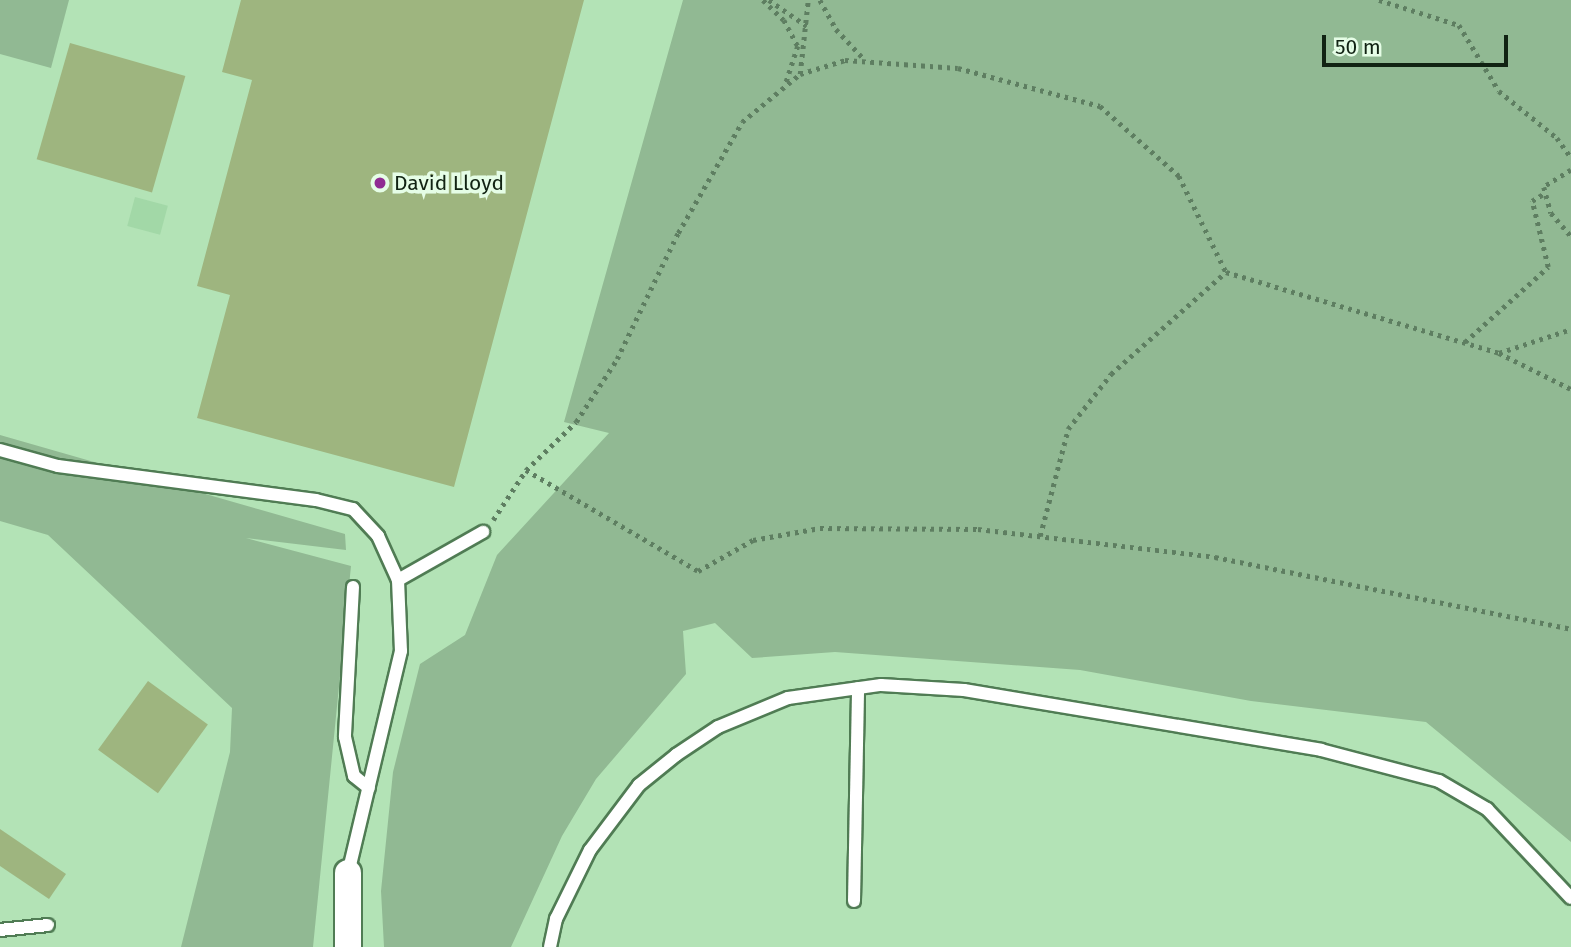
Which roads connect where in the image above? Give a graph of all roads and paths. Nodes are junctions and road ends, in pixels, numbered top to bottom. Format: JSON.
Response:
{"nodes":[{"id":1,"x":763,"y":0,"type":"edge"},
{"id":2,"x":769,"y":0,"type":"edge"},
{"id":3,"x":808,"y":0,"type":"edge"},
{"id":4,"x":820,"y":0,"type":"edge"},
{"id":5,"x":1379,"y":0,"type":"edge"},
{"id":6,"x":807,"y":26,"type":"junction"},
{"id":7,"x":866,"y":61,"type":"junction"},
{"id":8,"x":800,"y":74,"type":"junction"},
{"id":9,"x":785,"y":86,"type":"junction"},
{"id":10,"x":1571,"y":157,"type":"edge"},
{"id":11,"x":1571,"y":170,"type":"edge"},
{"id":12,"x":1545,"y":194,"type":"junction"},
{"id":13,"x":1571,"y":236,"type":"edge"},
{"id":14,"x":1226,"y":272,"type":"junction"},
{"id":15,"x":1571,"y":329,"type":"edge"},
{"id":16,"x":1465,"y":342,"type":"junction"},
{"id":17,"x":1499,"y":352,"type":"junction"},
{"id":18,"x":1571,"y":389,"type":"edge"},
{"id":19,"x":0,"y":450,"type":"edge"},
{"id":20,"x":526,"y":470,"type":"junction"},
{"id":21,"x":483,"y":532,"type":"joint"},
{"id":22,"x":1040,"y":536,"type":"junction"},
{"id":23,"x":398,"y":579,"type":"junction"},
{"id":24,"x":353,"y":587,"type":"dead end"},
{"id":25,"x":1571,"y":629,"type":"edge"},
{"id":26,"x":858,"y":688,"type":"junction"},
{"id":27,"x":369,"y":788,"type":"junction"},
{"id":28,"x":348,"y":873,"type":"joint"},
{"id":29,"x":1571,"y":898,"type":"edge"},
{"id":30,"x":854,"y":901,"type":"dead end"},
{"id":31,"x":48,"y":925,"type":"dead end"},
{"id":32,"x":0,"y":930,"type":"edge"},
{"id":33,"x":348,"y":947,"type":"edge"},
{"id":34,"x":550,"y":947,"type":"edge"}],
"edges":[{"from":1,"to":9,"type":"path"},
{"from":2,"to":6,"type":"path"},
{"from":3,"to":6,"type":"path"},
{"from":4,"to":7,"type":"path"},
{"from":5,"to":10,"type":"path"},
{"from":6,"to":8,"type":"path"},
{"from":7,"to":8,"type":"path"},
{"from":7,"to":14,"type":"path"},
{"from":8,"to":9,"type":"path"},
{"from":9,"to":20,"type":"path"},
{"from":11,"to":12,"type":"path"},
{"from":12,"to":13,"type":"path"},
{"from":12,"to":16,"type":"path"},
{"from":14,"to":16,"type":"path"},
{"from":14,"to":22,"type":"path"},
{"from":15,"to":17,"type":"path"},
{"from":16,"to":17,"type":"path"},
{"from":17,"to":18,"type":"path"},
{"from":19,"to":23,"type":"lane"},
{"from":20,"to":21,"type":"path"},
{"from":20,"to":22,"type":"path"},
{"from":21,"to":23,"type":"lane"},
{"from":22,"to":25,"type":"path"},
{"from":23,"to":27,"type":"lane"},
{"from":24,"to":27,"type":"lane"},
{"from":26,"to":29,"type":"lane"},
{"from":26,"to":30,"type":"lane"},
{"from":26,"to":34,"type":"lane"},
{"from":27,"to":28,"type":"lane"},
{"from":28,"to":33,"type":"street"},
{"from":31,"to":32,"type":"lane"}]}
